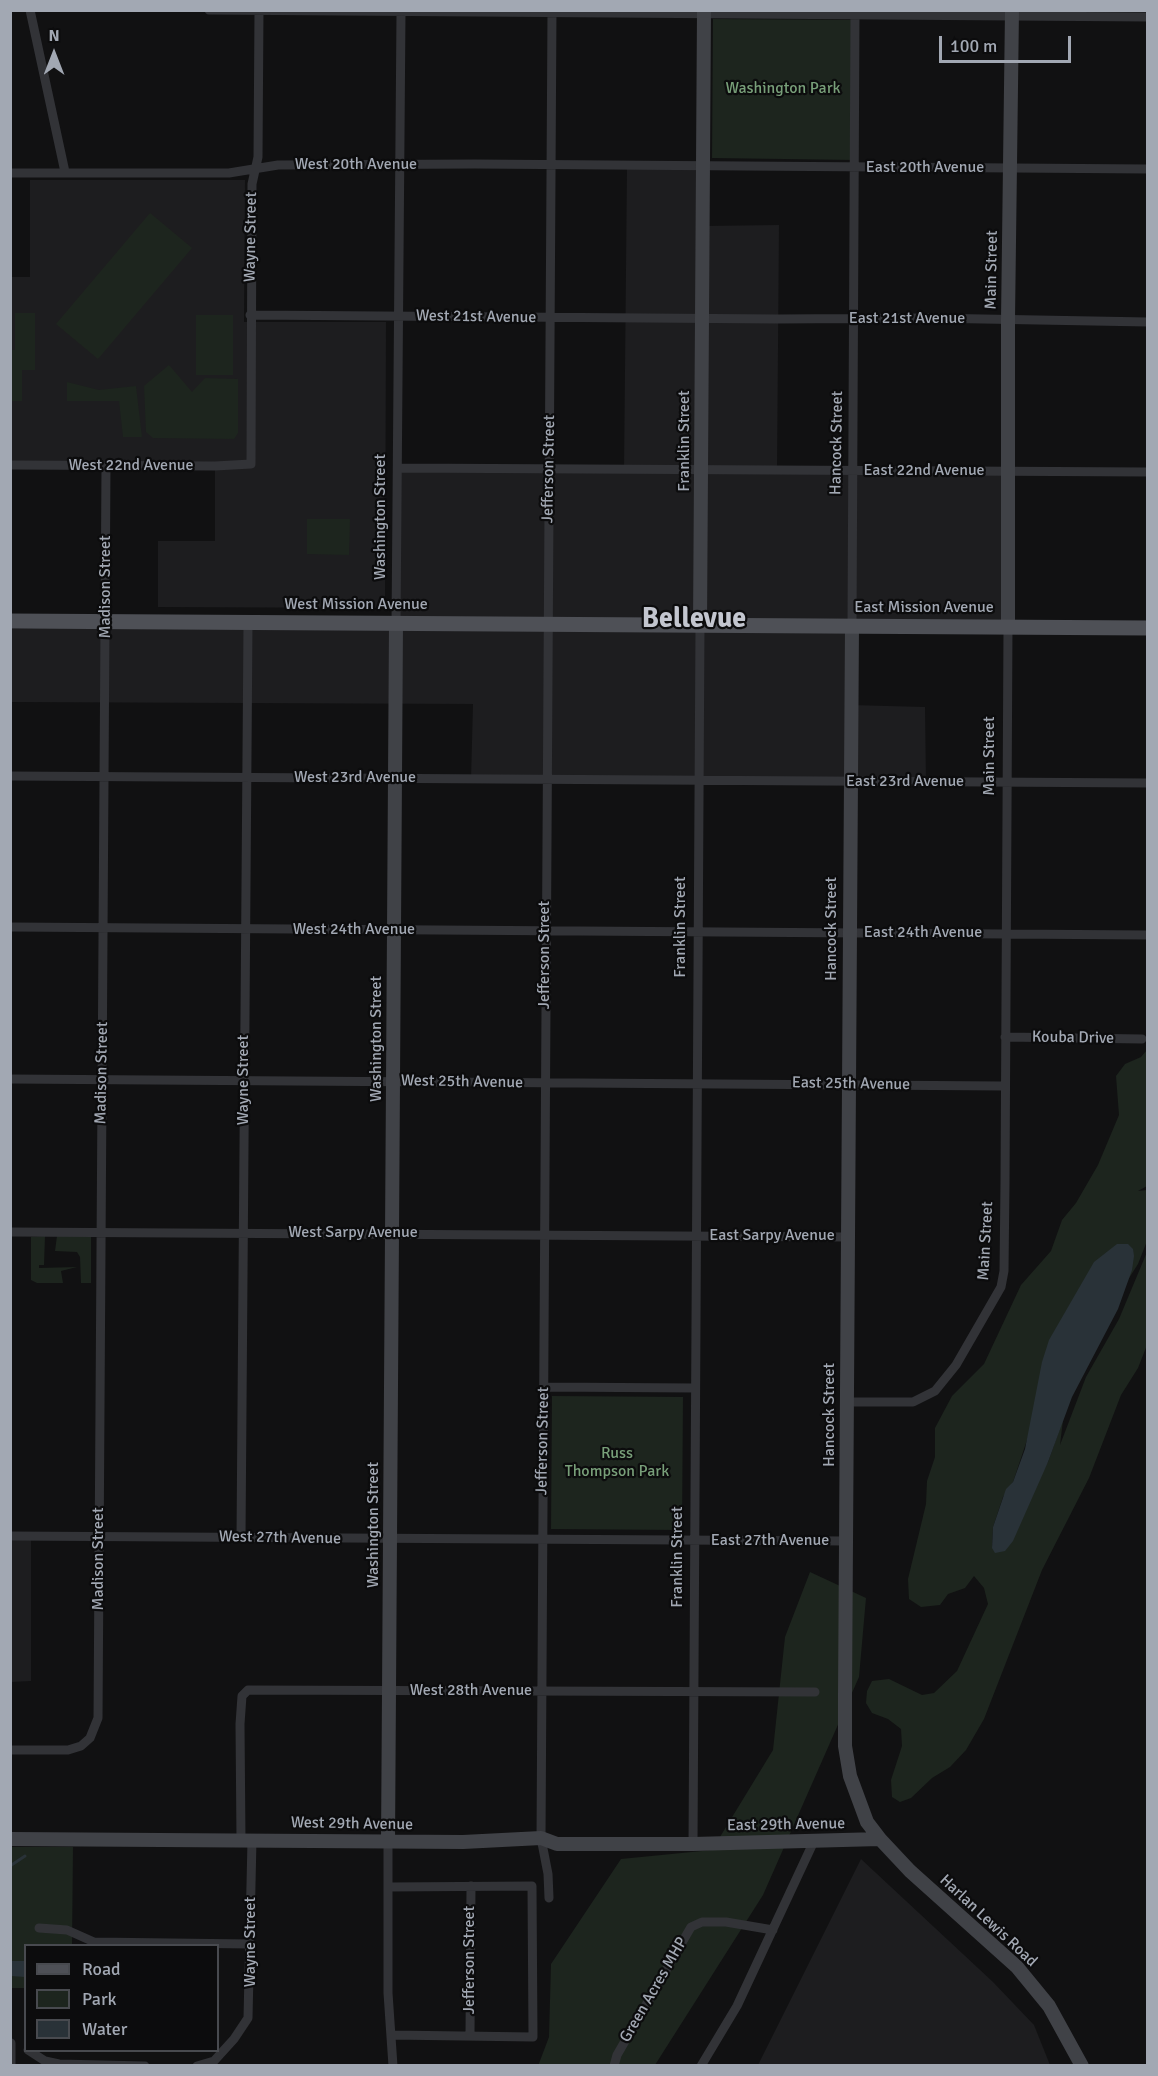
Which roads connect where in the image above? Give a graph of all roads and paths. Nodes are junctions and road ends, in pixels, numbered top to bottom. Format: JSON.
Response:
{"nodes":[{"id":1,"x":30,"y":10,"type":"edge"},
{"id":2,"x":209,"y":10,"type":"edge"},
{"id":3,"x":259,"y":12,"type":"edge"},
{"id":4,"x":412,"y":12,"type":"edge"},
{"id":5,"x":552,"y":12,"type":"edge"},
{"id":6,"x":704,"y":12,"type":"edge"},
{"id":7,"x":402,"y":13,"type":"junction"},
{"id":8,"x":855,"y":13,"type":"edge"},
{"id":9,"x":1012,"y":13,"type":"edge"},
{"id":10,"x":1148,"y":17,"type":"edge"},
{"id":11,"x":400,"y":165,"type":"junction"},
{"id":12,"x":551,"y":165,"type":"junction"},
{"id":13,"x":702,"y":167,"type":"junction"},
{"id":14,"x":855,"y":168,"type":"junction"},
{"id":15,"x":1010,"y":169,"type":"junction"},
{"id":16,"x":256,"y":170,"type":"junction"},
{"id":17,"x":1148,"y":170,"type":"edge"},
{"id":18,"x":65,"y":172,"type":"junction"},
{"id":19,"x":10,"y":173,"type":"edge"},
{"id":20,"x":250,"y":315,"type":"junction"},
{"id":21,"x":398,"y":316,"type":"junction"},
{"id":22,"x":550,"y":317,"type":"junction"},
{"id":23,"x":702,"y":318,"type":"junction"},
{"id":24,"x":855,"y":318,"type":"junction"},
{"id":25,"x":1008,"y":319,"type":"junction"},
{"id":26,"x":1148,"y":322,"type":"edge"},
{"id":27,"x":251,"y":464,"type":"joint"},
{"id":28,"x":10,"y":465,"type":"edge"},
{"id":29,"x":106,"y":466,"type":"junction"},
{"id":30,"x":398,"y":468,"type":"junction"},
{"id":31,"x":549,"y":470,"type":"junction"},
{"id":32,"x":701,"y":471,"type":"junction"},
{"id":33,"x":853,"y":471,"type":"junction"},
{"id":34,"x":1008,"y":471,"type":"junction"},
{"id":35,"x":1148,"y":472,"type":"edge"},
{"id":36,"x":10,"y":621,"type":"edge"},
{"id":37,"x":106,"y":622,"type":"junction"},
{"id":38,"x":249,"y":623,"type":"junction"},
{"id":39,"x":396,"y":624,"type":"junction"},
{"id":40,"x":547,"y":625,"type":"junction"},
{"id":41,"x":700,"y":625,"type":"junction"},
{"id":42,"x":852,"y":626,"type":"junction"},
{"id":43,"x":1008,"y":627,"type":"junction"},
{"id":44,"x":1148,"y":628,"type":"edge"},
{"id":45,"x":10,"y":776,"type":"edge"},
{"id":46,"x":105,"y":777,"type":"junction"},
{"id":47,"x":248,"y":777,"type":"junction"},
{"id":48,"x":395,"y":778,"type":"junction"},
{"id":49,"x":545,"y":780,"type":"junction"},
{"id":50,"x":699,"y":781,"type":"junction"},
{"id":51,"x":850,"y":781,"type":"junction"},
{"id":52,"x":1007,"y":782,"type":"junction"},
{"id":53,"x":1148,"y":783,"type":"edge"},
{"id":54,"x":10,"y":927,"type":"edge"},
{"id":55,"x":103,"y":928,"type":"junction"},
{"id":56,"x":245,"y":929,"type":"junction"},
{"id":57,"x":394,"y":930,"type":"junction"},
{"id":58,"x":545,"y":931,"type":"junction"},
{"id":59,"x":698,"y":932,"type":"junction"},
{"id":60,"x":849,"y":933,"type":"junction"},
{"id":61,"x":1005,"y":933,"type":"junction"},
{"id":62,"x":1148,"y":934,"type":"edge"},
{"id":63,"x":1005,"y":1037,"type":"junction"},
{"id":64,"x":1142,"y":1039,"type":"dead end"},
{"id":65,"x":10,"y":1079,"type":"edge"},
{"id":66,"x":101,"y":1079,"type":"junction"},
{"id":67,"x":245,"y":1081,"type":"junction"},
{"id":68,"x":394,"y":1081,"type":"junction"},
{"id":69,"x":545,"y":1083,"type":"junction"},
{"id":70,"x":697,"y":1083,"type":"junction"},
{"id":71,"x":849,"y":1084,"type":"junction"},
{"id":72,"x":1004,"y":1086,"type":"junction"},
{"id":73,"x":10,"y":1232,"type":"edge"},
{"id":74,"x":100,"y":1232,"type":"junction"},
{"id":75,"x":243,"y":1233,"type":"junction"},
{"id":76,"x":392,"y":1233,"type":"junction"},
{"id":77,"x":544,"y":1235,"type":"junction"},
{"id":78,"x":696,"y":1236,"type":"junction"},
{"id":79,"x":847,"y":1237,"type":"junction"},
{"id":80,"x":544,"y":1387,"type":"junction"},
{"id":81,"x":695,"y":1388,"type":"junction"},
{"id":82,"x":847,"y":1402,"type":"junction"},
{"id":83,"x":10,"y":1536,"type":"edge"},
{"id":84,"x":99,"y":1537,"type":"junction"},
{"id":85,"x":242,"y":1537,"type":"junction"},
{"id":86,"x":390,"y":1539,"type":"junction"},
{"id":87,"x":542,"y":1540,"type":"junction"},
{"id":88,"x":694,"y":1540,"type":"junction"},
{"id":89,"x":846,"y":1541,"type":"junction"},
{"id":90,"x":249,"y":1690,"type":"joint"},
{"id":91,"x":389,"y":1690,"type":"junction"},
{"id":92,"x":542,"y":1691,"type":"junction"},
{"id":93,"x":693,"y":1691,"type":"junction"},
{"id":94,"x":815,"y":1692,"type":"dead end"},
{"id":95,"x":10,"y":1750,"type":"edge"},
{"id":96,"x":541,"y":1838,"type":"junction"},
{"id":97,"x":10,"y":1839,"type":"edge"},
{"id":98,"x":880,"y":1839,"type":"junction"},
{"id":99,"x":246,"y":1840,"type":"junction"},
{"id":100,"x":388,"y":1841,"type":"junction"},
{"id":101,"x":814,"y":1841,"type":"junction"},
{"id":102,"x":693,"y":1844,"type":"junction"},
{"id":103,"x":471,"y":1886,"type":"junction"},
{"id":104,"x":389,"y":1887,"type":"junction"},
{"id":105,"x":549,"y":1898,"type":"dead end"},
{"id":106,"x":39,"y":1928,"type":"dead end"},
{"id":107,"x":773,"y":1930,"type":"junction"},
{"id":108,"x":250,"y":1944,"type":"junction"},
{"id":109,"x":392,"y":2035,"type":"junction"},
{"id":110,"x":470,"y":2035,"type":"junction"},
{"id":111,"x":11,"y":2043,"type":"edge"},
{"id":112,"x":30,"y":2052,"type":"edge"},
{"id":113,"x":130,"y":2065,"type":"edge"},
{"id":114,"x":11,"y":2066,"type":"edge"},
{"id":115,"x":145,"y":2066,"type":"edge"},
{"id":116,"x":197,"y":2066,"type":"edge"},
{"id":117,"x":393,"y":2066,"type":"edge"},
{"id":118,"x":614,"y":2066,"type":"edge"},
{"id":119,"x":701,"y":2066,"type":"edge"},
{"id":120,"x":1082,"y":2066,"type":"edge"}],
"edges":[{"from":1,"to":18,"type":"street"},
{"from":2,"to":3,"type":"street"},
{"from":3,"to":7,"type":"street"},
{"from":3,"to":16,"type":"street","name":"Wayne Street"},
{"from":4,"to":5,"type":"street"},
{"from":4,"to":7,"type":"street"},
{"from":5,"to":6,"type":"street"},
{"from":5,"to":12,"type":"street","name":"Jefferson Street"},
{"from":6,"to":8,"type":"street"},
{"from":6,"to":13,"type":"street","name":"Franklin Street"},
{"from":7,"to":11,"type":"street","name":"Washington Street"},
{"from":8,"to":9,"type":"street"},
{"from":8,"to":14,"type":"street","name":"Hancock Street"},
{"from":9,"to":10,"type":"street"},
{"from":9,"to":15,"type":"street","name":"Main Street"},
{"from":11,"to":12,"type":"street","name":"West 20th Avenue"},
{"from":11,"to":16,"type":"street","name":"West 20th Avenue"},
{"from":11,"to":21,"type":"street","name":"Washington Street"},
{"from":12,"to":13,"type":"street","name":"West 20th Avenue"},
{"from":12,"to":22,"type":"street","name":"Jefferson Street"},
{"from":13,"to":14,"type":"street","name":"East 20th Avenue"},
{"from":13,"to":23,"type":"street","name":"Franklin Street"},
{"from":14,"to":15,"type":"street","name":"East 20th Avenue"},
{"from":14,"to":24,"type":"street","name":"Hancock Street"},
{"from":15,"to":17,"type":"street","name":"East 20th Avenue"},
{"from":15,"to":25,"type":"street","name":"Main Street"},
{"from":16,"to":18,"type":"street","name":"West 20th Avenue"},
{"from":16,"to":20,"type":"street","name":"Wayne Street"},
{"from":18,"to":19,"type":"street","name":"West 20th Avenue"},
{"from":20,"to":21,"type":"street","name":"West 21st Avenue"},
{"from":20,"to":27,"type":"street","name":"Wayne Street"},
{"from":21,"to":22,"type":"street","name":"West 21st Avenue"},
{"from":21,"to":30,"type":"street","name":"Washington Street"},
{"from":22,"to":23,"type":"street","name":"West 21st Avenue"},
{"from":22,"to":31,"type":"street","name":"Jefferson Street"},
{"from":23,"to":24,"type":"street","name":"East 21st Avenue"},
{"from":23,"to":32,"type":"street","name":"Franklin Street"},
{"from":24,"to":25,"type":"street","name":"East 21st Avenue"},
{"from":24,"to":33,"type":"street","name":"Hancock Street"},
{"from":25,"to":26,"type":"street","name":"East 21st Avenue"},
{"from":25,"to":34,"type":"street","name":"Main Street"},
{"from":27,"to":29,"type":"street","name":"West 22nd Avenue"},
{"from":28,"to":29,"type":"street","name":"West 22nd Avenue"},
{"from":29,"to":37,"type":"street","name":"Madison Street"},
{"from":30,"to":31,"type":"street"},
{"from":30,"to":39,"type":"street","name":"Washington Street"},
{"from":31,"to":32,"type":"street"},
{"from":31,"to":40,"type":"street","name":"Jefferson Street"},
{"from":32,"to":33,"type":"street","name":"East 22nd Avenue"},
{"from":32,"to":41,"type":"street","name":"Franklin Street"},
{"from":33,"to":34,"type":"street","name":"East 22nd Avenue"},
{"from":33,"to":42,"type":"street","name":"Hancock Street"},
{"from":34,"to":35,"type":"street","name":"East 22nd Avenue"},
{"from":34,"to":43,"type":"street","name":"Main Street"},
{"from":36,"to":37,"type":"main road","name":"West Mission Avenue"},
{"from":37,"to":38,"type":"main road","name":"West Mission Avenue"},
{"from":37,"to":46,"type":"street","name":"Madison Street"},
{"from":38,"to":39,"type":"main road","name":"West Mission Avenue"},
{"from":38,"to":47,"type":"street","name":"Wayne Street"},
{"from":39,"to":40,"type":"main road","name":"West Mission Avenue"},
{"from":39,"to":48,"type":"street","name":"Washington Street"},
{"from":40,"to":41,"type":"main road","name":"West Mission Avenue"},
{"from":40,"to":49,"type":"street","name":"Jefferson Street"},
{"from":41,"to":42,"type":"main road","name":"East Mission Avenue"},
{"from":41,"to":50,"type":"street","name":"Franklin Street"},
{"from":42,"to":43,"type":"main road","name":"East Mission Avenue"},
{"from":42,"to":51,"type":"street","name":"Hancock Street"},
{"from":43,"to":44,"type":"main road","name":"East Mission Avenue"},
{"from":43,"to":52,"type":"street","name":"Main Street"},
{"from":45,"to":46,"type":"street","name":"West 23rd Avenue"},
{"from":46,"to":47,"type":"street","name":"West 23rd Avenue"},
{"from":46,"to":55,"type":"street","name":"Madison Street"},
{"from":47,"to":48,"type":"street","name":"West 23rd Avenue"},
{"from":47,"to":56,"type":"street","name":"Wayne Street"},
{"from":48,"to":49,"type":"street","name":"West 23rd Avenue"},
{"from":48,"to":57,"type":"street","name":"Washington Street"},
{"from":49,"to":50,"type":"street","name":"West 23rd Avenue"},
{"from":49,"to":58,"type":"street","name":"Jefferson Street"},
{"from":50,"to":51,"type":"street","name":"East 23rd Avenue"},
{"from":50,"to":59,"type":"street","name":"Franklin Street"},
{"from":51,"to":52,"type":"street","name":"East 23rd Avenue"},
{"from":51,"to":60,"type":"street","name":"Hancock Street"},
{"from":52,"to":53,"type":"street","name":"East 23rd Avenue"},
{"from":52,"to":61,"type":"street","name":"Main Street"},
{"from":54,"to":55,"type":"street","name":"West 24th Avenue"},
{"from":55,"to":56,"type":"street","name":"West 24th Avenue"},
{"from":55,"to":66,"type":"street","name":"Madison Street"},
{"from":56,"to":57,"type":"street","name":"West 24th Avenue"},
{"from":56,"to":67,"type":"street","name":"Wayne Street"},
{"from":57,"to":58,"type":"street","name":"West 24th Avenue"},
{"from":57,"to":68,"type":"street","name":"Washington Street"},
{"from":58,"to":59,"type":"street","name":"West 24th Avenue"},
{"from":58,"to":69,"type":"street","name":"Jefferson Street"},
{"from":59,"to":60,"type":"street","name":"East 24th Avenue"},
{"from":59,"to":70,"type":"street","name":"Franklin Street"},
{"from":60,"to":61,"type":"street","name":"East 24th Avenue"},
{"from":60,"to":71,"type":"street","name":"Hancock Street"},
{"from":61,"to":62,"type":"street","name":"East 24th Avenue"},
{"from":61,"to":63,"type":"street","name":"Main Street"},
{"from":63,"to":64,"type":"street","name":"Kouba Drive"},
{"from":63,"to":72,"type":"street","name":"Main Street"},
{"from":65,"to":66,"type":"street","name":"West 25th Avenue"},
{"from":66,"to":67,"type":"street","name":"West 25th Avenue"},
{"from":66,"to":74,"type":"street","name":"Madison Street"},
{"from":67,"to":68,"type":"street","name":"West 25th Avenue"},
{"from":67,"to":75,"type":"street","name":"Wayne Street"},
{"from":68,"to":69,"type":"street","name":"West 25th Avenue"},
{"from":68,"to":76,"type":"street","name":"Washington Street"},
{"from":69,"to":70,"type":"street","name":"West 25th Avenue"},
{"from":69,"to":77,"type":"street","name":"Jefferson Street"},
{"from":70,"to":71,"type":"street","name":"East 25th Avenue"},
{"from":70,"to":78,"type":"street","name":"Franklin Street"},
{"from":71,"to":72,"type":"street","name":"East 25th Avenue"},
{"from":71,"to":79,"type":"street","name":"Hancock Street"},
{"from":72,"to":82,"type":"street","name":"Main Street"},
{"from":73,"to":74,"type":"street","name":"West Sarpy Avenue"},
{"from":74,"to":75,"type":"street","name":"West Sarpy Avenue"},
{"from":74,"to":84,"type":"street","name":"Madison Street"},
{"from":75,"to":76,"type":"street","name":"West Sarpy Avenue"},
{"from":75,"to":85,"type":"street","name":"Wayne Street"},
{"from":76,"to":77,"type":"street","name":"West Sarpy Avenue"},
{"from":76,"to":86,"type":"street","name":"Washington Street"},
{"from":77,"to":78,"type":"street","name":"West Sarpy Avenue"},
{"from":77,"to":80,"type":"street","name":"Jefferson Street"},
{"from":78,"to":79,"type":"street","name":"East Sarpy Avenue"},
{"from":78,"to":81,"type":"street","name":"Franklin Street"},
{"from":79,"to":82,"type":"street","name":"Hancock Street"},
{"from":80,"to":81,"type":"street"},
{"from":80,"to":87,"type":"street","name":"Jefferson Street"},
{"from":81,"to":88,"type":"street","name":"Franklin Street"},
{"from":82,"to":89,"type":"street","name":"Hancock Street"},
{"from":83,"to":84,"type":"street","name":"West 27th Avenue"},
{"from":84,"to":85,"type":"street","name":"West 27th Avenue"},
{"from":84,"to":95,"type":"street","name":"Madison Street"},
{"from":85,"to":86,"type":"street","name":"West 27th Avenue"},
{"from":86,"to":87,"type":"street","name":"West 27th Avenue"},
{"from":86,"to":91,"type":"street","name":"Washington Street"},
{"from":87,"to":88,"type":"street","name":"West 27th Avenue"},
{"from":87,"to":92,"type":"street","name":"Jefferson Street"},
{"from":88,"to":89,"type":"street","name":"East 27th Avenue"},
{"from":88,"to":93,"type":"street","name":"Franklin Street"},
{"from":89,"to":98,"type":"street","name":"Hancock Street"},
{"from":90,"to":91,"type":"street","name":"West 28th Avenue"},
{"from":90,"to":99,"type":"street","name":"Wayne Street"},
{"from":91,"to":92,"type":"street","name":"West 28th Avenue"},
{"from":91,"to":100,"type":"street","name":"Washington Street"},
{"from":92,"to":93,"type":"street","name":"West 28th Avenue"},
{"from":92,"to":96,"type":"street","name":"Jefferson Street"},
{"from":93,"to":94,"type":"street","name":"West 28th Avenue"},
{"from":93,"to":102,"type":"street","name":"Franklin Street"},
{"from":96,"to":100,"type":"street","name":"West 29th Avenue"},
{"from":96,"to":102,"type":"street","name":"West 29th Avenue"},
{"from":96,"to":105,"type":"street","name":"Jefferson Street"},
{"from":97,"to":99,"type":"street","name":"West 29th Avenue"},
{"from":98,"to":101,"type":"street","name":"East 29th Avenue"},
{"from":98,"to":120,"type":"street","name":"Harlan Lewis Road"},
{"from":99,"to":100,"type":"street","name":"West 29th Avenue"},
{"from":99,"to":108,"type":"street","name":"Wayne Street"},
{"from":100,"to":104,"type":"street","name":"Washington Street"},
{"from":101,"to":102,"type":"street","name":"East 29th Avenue"},
{"from":101,"to":107,"type":"street"},
{"from":103,"to":104,"type":"street"},
{"from":103,"to":110,"type":"street","name":"Jefferson Street"},
{"from":103,"to":110,"type":"street"},
{"from":104,"to":109,"type":"street","name":"Washington Street"},
{"from":106,"to":108,"type":"street"},
{"from":107,"to":118,"type":"street","name":"Green Acres MHP"},
{"from":107,"to":119,"type":"street"},
{"from":108,"to":116,"type":"street","name":"Wayne Street"},
{"from":109,"to":110,"type":"street"},
{"from":109,"to":117,"type":"street","name":"Washington Street"},
{"from":111,"to":114,"type":"street"},
{"from":112,"to":113,"type":"street"},
{"from":113,"to":115,"type":"street"}]}
